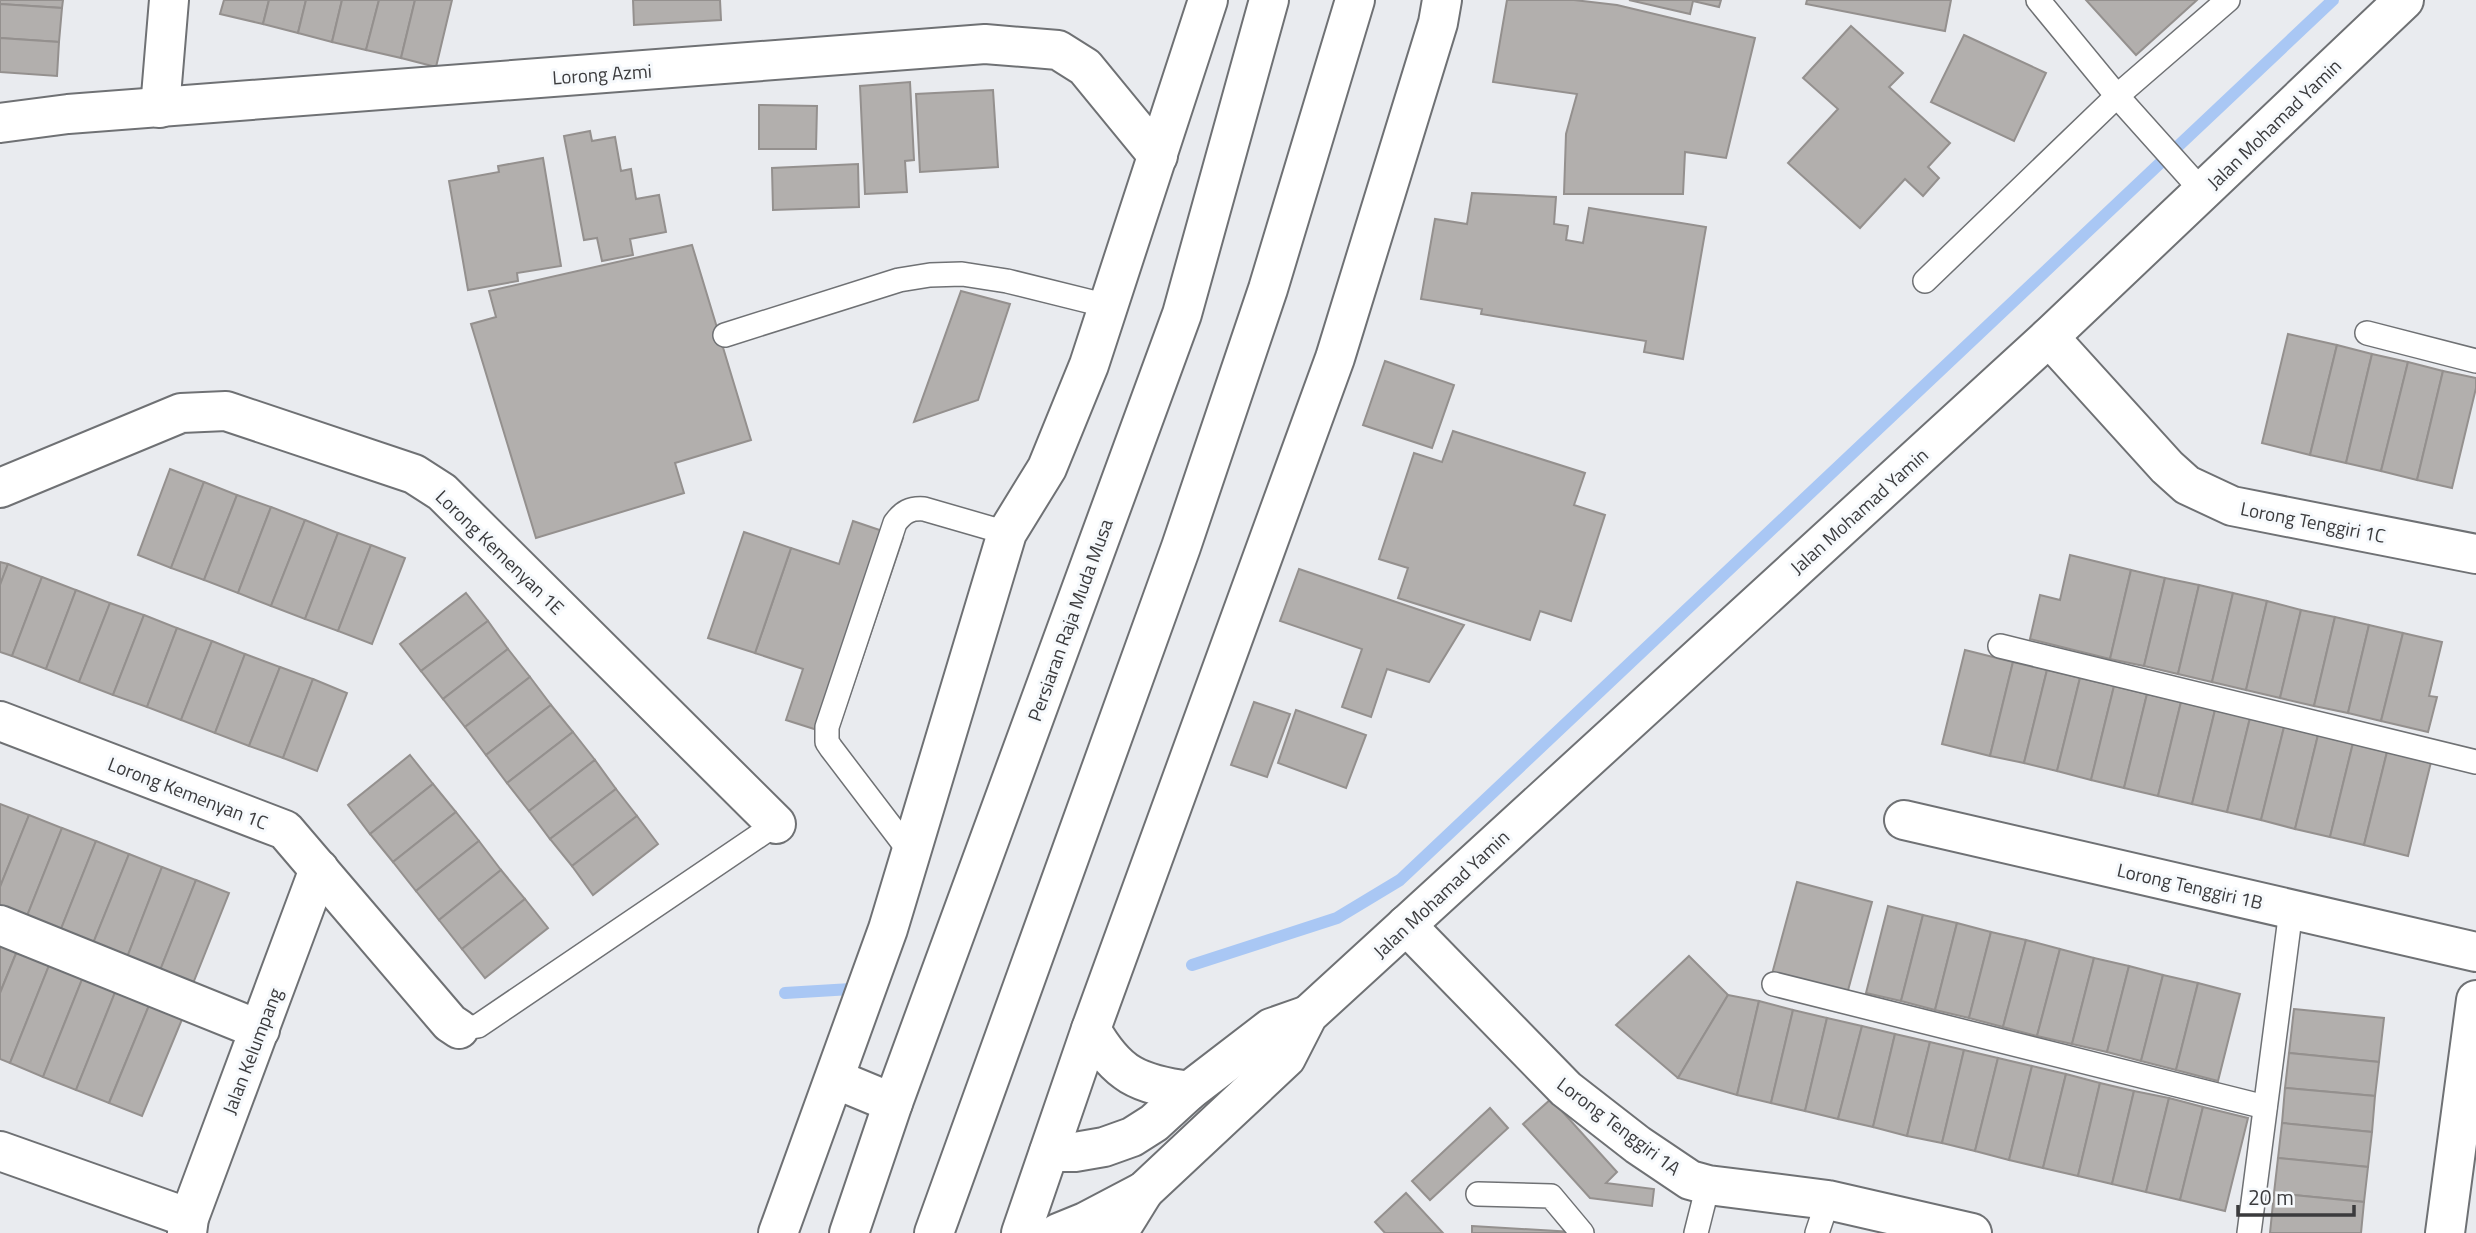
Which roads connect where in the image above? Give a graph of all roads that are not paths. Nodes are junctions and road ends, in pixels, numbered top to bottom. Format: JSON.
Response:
{"nodes":[{"id":1,"x":169,"y":0,"type":"edge"},
{"id":2,"x":1208,"y":0,"type":"edge"},
{"id":3,"x":1269,"y":0,"type":"edge"},
{"id":4,"x":1355,"y":0,"type":"edge"},
{"id":5,"x":1442,"y":0,"type":"edge"},
{"id":6,"x":2038,"y":0,"type":"edge"},
{"id":7,"x":2228,"y":0,"type":"edge"},
{"id":8,"x":2404,"y":0,"type":"edge"},
{"id":9,"x":2117,"y":96,"type":"junction"},
{"id":10,"x":160,"y":108,"type":"junction"},
{"id":11,"x":0,"y":123,"type":"edge"},
{"id":12,"x":1158,"y":156,"type":"junction"},
{"id":13,"x":2203,"y":192,"type":"junction"},
{"id":14,"x":1925,"y":281,"type":"dead end"},
{"id":15,"x":1108,"y":306,"type":"junction"},
{"id":16,"x":2367,"y":333,"type":"dead end"},
{"id":17,"x":726,"y":335,"type":"dead end"},
{"id":18,"x":2049,"y":337,"type":"junction"},
{"id":19,"x":2476,"y":361,"type":"edge"},
{"id":20,"x":0,"y":488,"type":"edge"},
{"id":21,"x":1007,"y":533,"type":"junction"},
{"id":22,"x":2476,"y":554,"type":"edge"},
{"id":23,"x":2000,"y":646,"type":"dead end"},
{"id":24,"x":0,"y":721,"type":"edge"},
{"id":25,"x":2476,"y":762,"type":"edge"},
{"id":26,"x":1904,"y":820,"type":"dead end"},
{"id":27,"x":776,"y":824,"type":"joint"},
{"id":28,"x":911,"y":853,"type":"junction"},
{"id":29,"x":319,"y":869,"type":"junction"},
{"id":30,"x":2291,"y":910,"type":"junction"},
{"id":31,"x":0,"y":925,"type":"edge"},
{"id":32,"x":1406,"y":925,"type":"junction"},
{"id":33,"x":2476,"y":952,"type":"edge"},
{"id":34,"x":1774,"y":984,"type":"dead end"},
{"id":35,"x":2476,"y":1000,"type":"edge"},
{"id":36,"x":2476,"y":1007,"type":"edge"},
{"id":37,"x":1308,"y":1015,"type":"junction"},
{"id":38,"x":459,"y":1029,"type":"joint"},
{"id":39,"x":1091,"y":1029,"type":"junction"},
{"id":40,"x":260,"y":1030,"type":"junction"},
{"id":41,"x":835,"y":1079,"type":"junction"},
{"id":42,"x":1189,"y":1091,"type":"junction"},
{"id":43,"x":893,"y":1103,"type":"junction"},
{"id":44,"x":2265,"y":1107,"type":"junction"},
{"id":45,"x":0,"y":1151,"type":"edge"},
{"id":46,"x":1049,"y":1152,"type":"junction"},
{"id":47,"x":1708,"y":1185,"type":"junction"},
{"id":48,"x":1144,"y":1191,"type":"junction"},
{"id":49,"x":1478,"y":1194,"type":"dead end"},
{"id":50,"x":1823,"y":1217,"type":"edge"},
{"id":51,"x":188,"y":1226,"type":"edge"},
{"id":52,"x":779,"y":1233,"type":"edge"},
{"id":53,"x":849,"y":1233,"type":"edge"},
{"id":54,"x":933,"y":1233,"type":"edge"},
{"id":55,"x":1021,"y":1233,"type":"edge"},
{"id":56,"x":1058,"y":1233,"type":"edge"},
{"id":57,"x":1118,"y":1233,"type":"edge"},
{"id":58,"x":1582,"y":1233,"type":"edge"},
{"id":59,"x":1696,"y":1233,"type":"edge"},
{"id":60,"x":1972,"y":1233,"type":"edge"},
{"id":61,"x":2249,"y":1233,"type":"edge"},
{"id":62,"x":2445,"y":1233,"type":"edge"}],
"edges":[{"from":1,"to":10,"type":"street"},
{"from":2,"to":12,"type":"street"},
{"from":3,"to":43,"type":"street","name":"Persiaran Raja Muda Musa"},
{"from":4,"to":54,"type":"street"},
{"from":5,"to":39,"type":"street"},
{"from":6,"to":9,"type":"lane"},
{"from":7,"to":9,"type":"lane"},
{"from":8,"to":13,"type":"street","name":"Jalan Mohamad Yamin"},
{"from":9,"to":13,"type":"lane"},
{"from":9,"to":14,"type":"lane"},
{"from":10,"to":11,"type":"street","name":"Lorong Azmi"},
{"from":10,"to":12,"type":"street","name":"Lorong Azmi"},
{"from":12,"to":15,"type":"street"},
{"from":13,"to":18,"type":"street","name":"Jalan Mohamad Yamin"},
{"from":15,"to":17,"type":"lane"},
{"from":15,"to":21,"type":"street"},
{"from":16,"to":19,"type":"lane"},
{"from":18,"to":22,"type":"street","name":"Lorong Tenggiri 1C"},
{"from":18,"to":32,"type":"street","name":"Jalan Mohamad Yamin"},
{"from":20,"to":27,"type":"street","name":"Lorong Kemenyan 1E"},
{"from":21,"to":28,"type":"street"},
{"from":21,"to":28,"type":"lane"},
{"from":23,"to":25,"type":"lane"},
{"from":24,"to":29,"type":"street","name":"Lorong Kemenyan 1C"},
{"from":26,"to":30,"type":"street","name":"Lorong Tenggiri 1B"},
{"from":27,"to":38,"type":"lane"},
{"from":28,"to":41,"type":"street"},
{"from":29,"to":38,"type":"street","name":"Lorong Kemenyan 1C"},
{"from":29,"to":40,"type":"street","name":"Jalan Kelumpang"},
{"from":30,"to":33,"type":"street","name":"Lorong Tenggiri 1B"},
{"from":30,"to":44,"type":"lane"},
{"from":31,"to":40,"type":"street"},
{"from":32,"to":37,"type":"street","name":"Jalan Mohamad Yamin"},
{"from":32,"to":47,"type":"street","name":"Lorong Tenggiri 1A"},
{"from":34,"to":44,"type":"lane"},
{"from":35,"to":36,"type":"street"},
{"from":36,"to":62,"type":"street"},
{"from":37,"to":42,"type":"street","name":"Jalan Mohamad Yamin"},
{"from":37,"to":48,"type":"street","name":"Jalan Mohamad Yamin"},
{"from":39,"to":42,"type":"street"},
{"from":39,"to":46,"type":"street"},
{"from":40,"to":51,"type":"street","name":"Jalan Kelumpang"},
{"from":41,"to":43,"type":"street"},
{"from":41,"to":52,"type":"street"},
{"from":42,"to":46,"type":"street","name":"Jalan Mohamad Yamin"},
{"from":43,"to":53,"type":"street","name":"Persiaran Raja Muda Musa"},
{"from":44,"to":61,"type":"lane"},
{"from":45,"to":51,"type":"street"},
{"from":46,"to":55,"type":"street"},
{"from":47,"to":50,"type":"street","name":"Lorong Tenggiri 1A"},
{"from":47,"to":59,"type":"lane"},
{"from":48,"to":56,"type":"street","name":"Jalan Mohamad Yamin"},
{"from":48,"to":57,"type":"street"},
{"from":49,"to":58,"type":"lane"},
{"from":50,"to":60,"type":"street","name":"Lorong Tenggiri 1A"}]}
